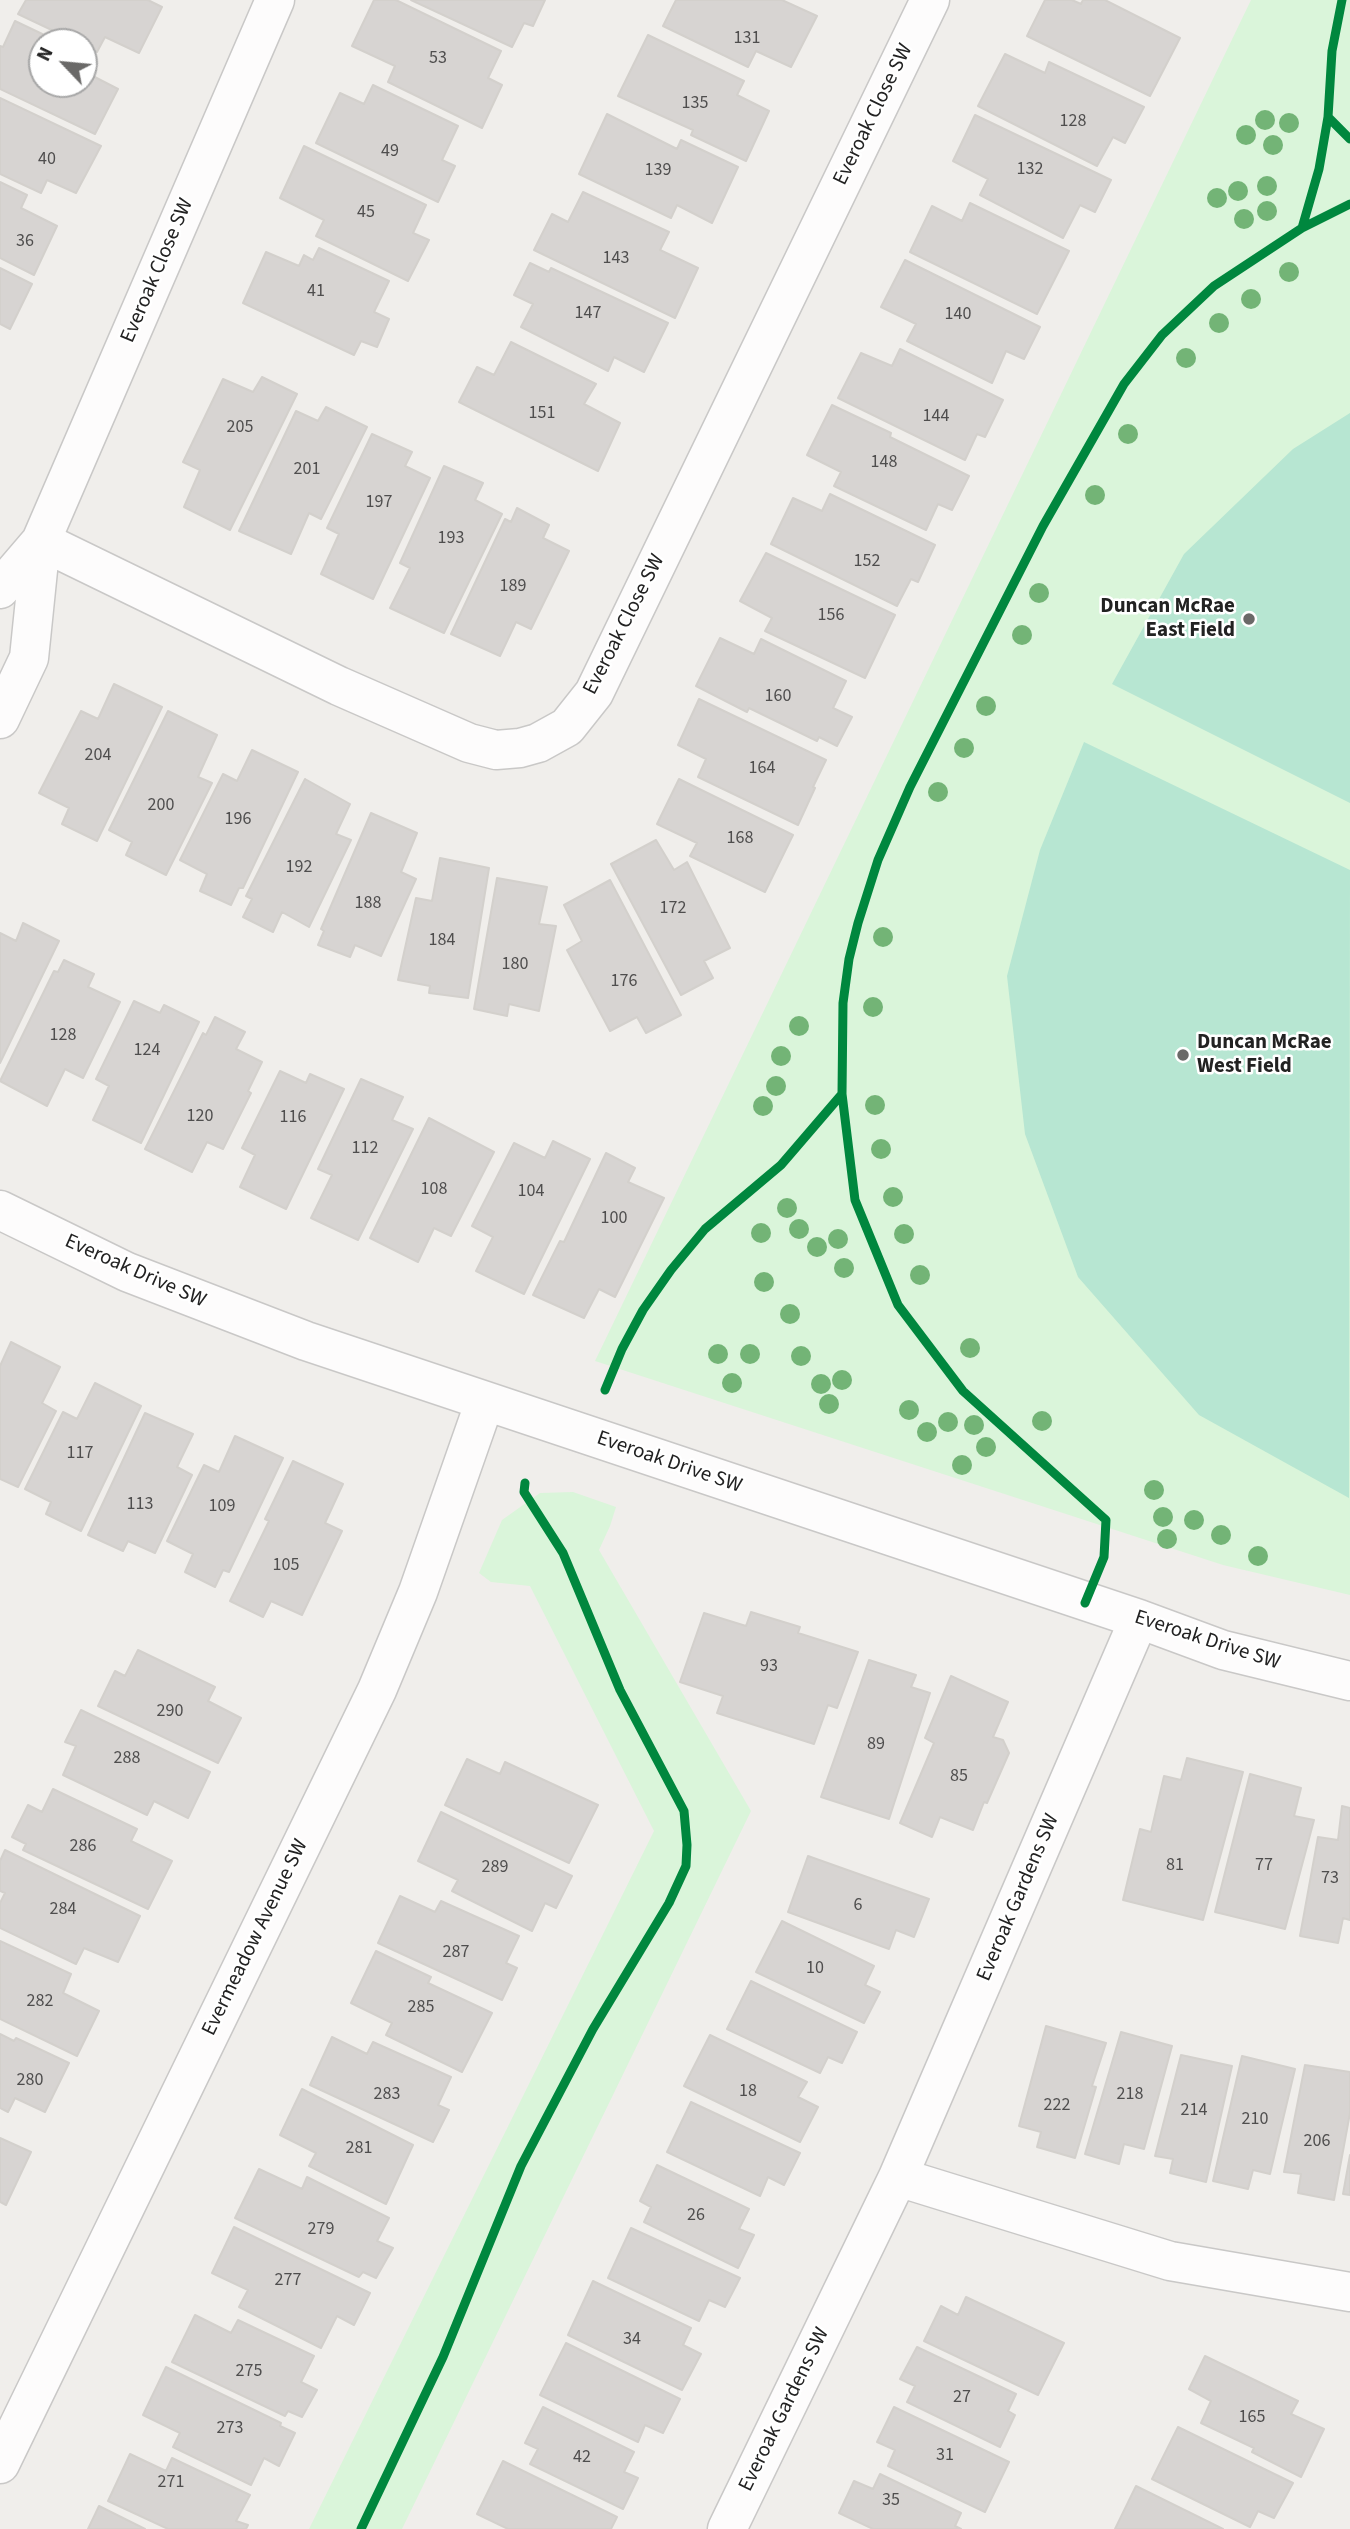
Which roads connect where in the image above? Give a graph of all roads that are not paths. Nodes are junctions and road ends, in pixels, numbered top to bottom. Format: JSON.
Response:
{"nodes":[{"id":1,"x":275,"y":0,"type":"edge"},
{"id":2,"x":930,"y":0,"type":"edge"},
{"id":3,"x":41,"y":541,"type":"junction"},
{"id":4,"x":0,"y":589,"type":"edge"},
{"id":5,"x":0,"y":719,"type":"edge"},
{"id":6,"x":0,"y":1210,"type":"edge"},
{"id":7,"x":485,"y":1401,"type":"junction"},
{"id":8,"x":1139,"y":1619,"type":"junction"},
{"id":9,"x":1350,"y":1681,"type":"edge"},
{"id":10,"x":898,"y":2177,"type":"junction"},
{"id":11,"x":1350,"y":2292,"type":"edge"},
{"id":12,"x":0,"y":2464,"type":"edge"},
{"id":13,"x":727,"y":2529,"type":"edge"}],
"edges":[{"from":1,"to":3,"type":"street","name":"Everoak Close SW"},
{"from":2,"to":3,"type":"street","name":"Everoak Close SW"},
{"from":3,"to":4,"type":"street","name":"Everoak Close SW"},
{"from":3,"to":5,"type":"street","name":"Everoak Close SW"},
{"from":6,"to":7,"type":"street","name":"Everoak Drive SW"},
{"from":7,"to":8,"type":"street","name":"Everoak Drive SW"},
{"from":7,"to":12,"type":"street","name":"Evermeadow Avenue SW"},
{"from":8,"to":9,"type":"street","name":"Everoak Drive SW"},
{"from":8,"to":10,"type":"street","name":"Everoak Gardens SW"},
{"from":10,"to":11,"type":"street"},
{"from":10,"to":13,"type":"street","name":"Everoak Gardens SW"}]}
